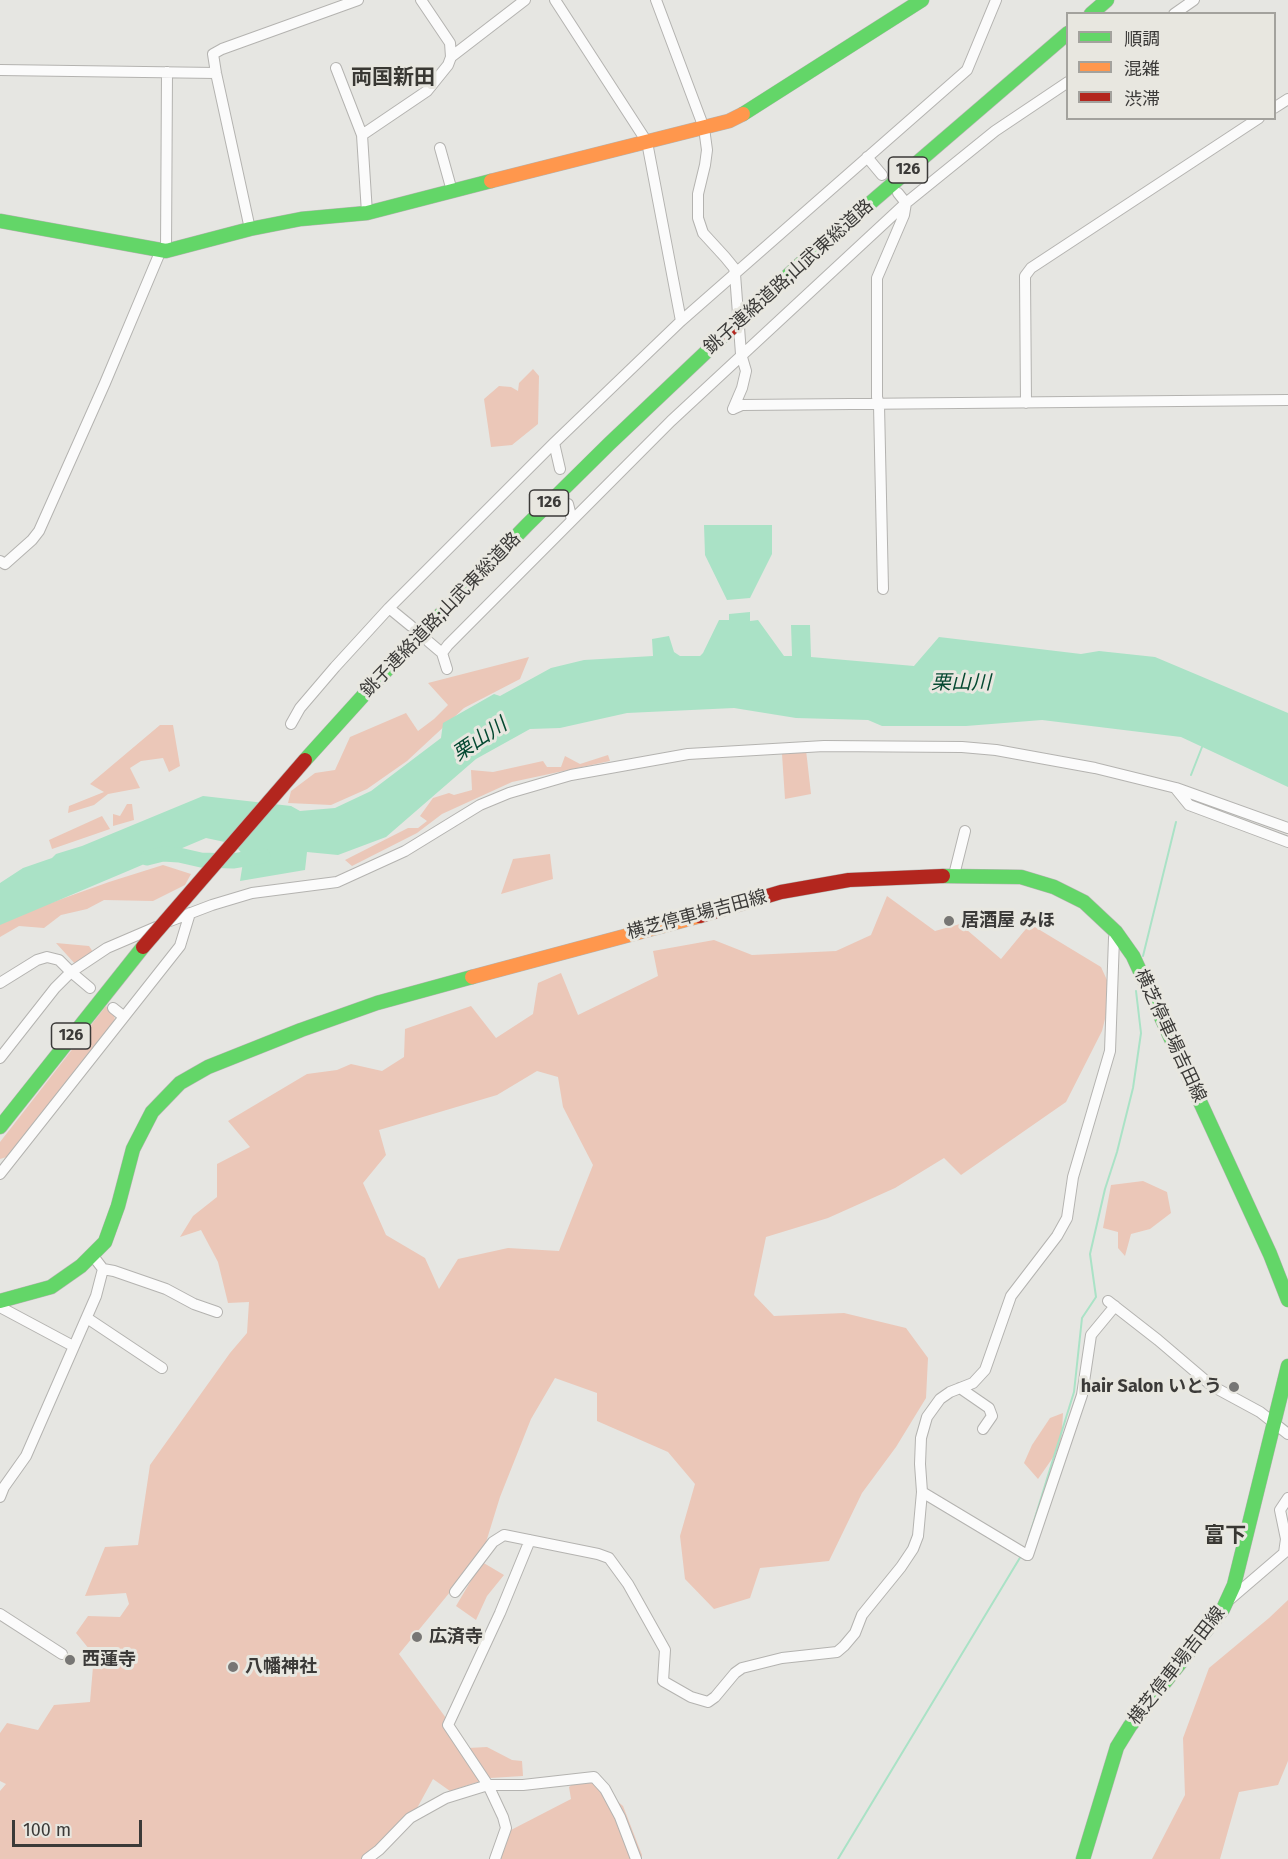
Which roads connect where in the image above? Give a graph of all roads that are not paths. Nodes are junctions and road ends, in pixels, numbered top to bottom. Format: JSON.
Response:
{"nodes":[{"id":1,"x":357,"y":0,"type":"edge"},
{"id":2,"x":421,"y":0,"type":"edge"},
{"id":3,"x":525,"y":0,"type":"edge"},
{"id":4,"x":555,"y":0,"type":"edge"},
{"id":5,"x":656,"y":0,"type":"edge"},
{"id":6,"x":922,"y":0,"type":"edge"},
{"id":7,"x":996,"y":0,"type":"edge"},
{"id":8,"x":1107,"y":0,"type":"edge"},
{"id":9,"x":1194,"y":0,"type":"edge"},
{"id":10,"x":1093,"y":12,"type":"edge"},
{"id":11,"x":1177,"y":12,"type":"edge"},
{"id":12,"x":1066,"y":35,"type":"edge"},
{"id":13,"x":451,"y":57,"type":"junction"},
{"id":14,"x":336,"y":68,"type":"dead end"},
{"id":15,"x":0,"y":70,"type":"edge"},
{"id":16,"x":166,"y":72,"type":"junction"},
{"id":17,"x":216,"y":73,"type":"junction"},
{"id":18,"x":1066,"y":83,"type":"edge"},
{"id":19,"x":1256,"y":120,"type":"edge"},
{"id":20,"x":704,"y":128,"type":"junction"},
{"id":21,"x":362,"y":135,"type":"junction"},
{"id":22,"x":647,"y":142,"type":"junction"},
{"id":23,"x":440,"y":148,"type":"dead end"},
{"id":24,"x":867,"y":157,"type":"junction"},
{"id":25,"x":882,"y":175,"type":"dead end"},
{"id":26,"x":452,"y":191,"type":"junction"},
{"id":27,"x":898,"y":193,"type":"dead end"},
{"id":28,"x":906,"y":203,"type":"junction"},
{"id":29,"x":367,"y":213,"type":"junction"},
{"id":30,"x":0,"y":221,"type":"edge"},
{"id":31,"x":250,"y":229,"type":"junction"},
{"id":32,"x":164,"y":251,"type":"junction"},
{"id":33,"x":735,"y":274,"type":"junction"},
{"id":34,"x":681,"y":321,"type":"junction"},
{"id":35,"x":741,"y":354,"type":"junction"},
{"id":36,"x":1288,"y":400,"type":"edge"},
{"id":37,"x":1026,"y":403,"type":"junction"},
{"id":38,"x":879,"y":405,"type":"junction"},
{"id":39,"x":554,"y":444,"type":"junction"},
{"id":40,"x":560,"y":469,"type":"dead end"},
{"id":41,"x":568,"y":504,"type":"dead end"},
{"id":42,"x":572,"y":520,"type":"junction"},
{"id":43,"x":0,"y":561,"type":"edge"},
{"id":44,"x":883,"y":589,"type":"dead end"},
{"id":45,"x":389,"y":608,"type":"junction"},
{"id":46,"x":411,"y":626,"type":"dead end"},
{"id":47,"x":429,"y":642,"type":"dead end"},
{"id":48,"x":442,"y":653,"type":"junction"},
{"id":49,"x":447,"y":669,"type":"dead end"},
{"id":50,"x":291,"y":724,"type":"dead end"},
{"id":51,"x":1176,"y":788,"type":"junction"},
{"id":52,"x":1288,"y":828,"type":"edge"},
{"id":53,"x":965,"y":831,"type":"dead end"},
{"id":54,"x":1288,"y":842,"type":"edge"},
{"id":55,"x":954,"y":875,"type":"junction"},
{"id":56,"x":190,"y":913,"type":"junction"},
{"id":57,"x":1116,"y":932,"type":"junction"},
{"id":58,"x":71,"y":972,"type":"junction"},
{"id":59,"x":0,"y":983,"type":"edge"},
{"id":60,"x":90,"y":988,"type":"dead end"},
{"id":61,"x":113,"y":1008,"type":"dead end"},
{"id":62,"x":123,"y":1016,"type":"junction"},
{"id":63,"x":0,"y":1058,"type":"edge"},
{"id":64,"x":0,"y":1127,"type":"edge"},
{"id":65,"x":1,"y":1169,"type":"edge"},
{"id":66,"x":93,"y":1256,"type":"junction"},
{"id":67,"x":103,"y":1269,"type":"junction"},
{"id":68,"x":1288,"y":1295,"type":"edge"},
{"id":69,"x":1288,"y":1300,"type":"edge"},
{"id":70,"x":0,"y":1301,"type":"edge"},
{"id":71,"x":0,"y":1307,"type":"edge"},
{"id":72,"x":217,"y":1312,"type":"dead end"},
{"id":73,"x":87,"y":1318,"type":"junction"},
{"id":74,"x":73,"y":1346,"type":"junction"},
{"id":75,"x":1288,"y":1366,"type":"edge"},
{"id":76,"x":162,"y":1368,"type":"dead end"},
{"id":77,"x":960,"y":1388,"type":"junction"},
{"id":78,"x":1274,"y":1423,"type":"junction"},
{"id":79,"x":983,"y":1429,"type":"dead end"},
{"id":80,"x":1288,"y":1434,"type":"edge"},
{"id":81,"x":922,"y":1492,"type":"junction"},
{"id":82,"x":0,"y":1497,"type":"edge"},
{"id":83,"x":1288,"y":1498,"type":"edge"},
{"id":84,"x":530,"y":1540,"type":"junction"},
{"id":85,"x":455,"y":1592,"type":"dead end"},
{"id":86,"x":1226,"y":1602,"type":"junction"},
{"id":87,"x":0,"y":1614,"type":"edge"},
{"id":88,"x":62,"y":1654,"type":"dead end"},
{"id":89,"x":488,"y":1785,"type":"junction"},
{"id":90,"x":367,"y":1859,"type":"edge"},
{"id":91,"x":495,"y":1859,"type":"edge"},
{"id":92,"x":636,"y":1859,"type":"edge"},
{"id":93,"x":1083,"y":1859,"type":"edge"}],
"edges":[{"from":1,"to":17,"type":"street"},
{"from":2,"to":13,"type":"street"},
{"from":3,"to":13,"type":"street"},
{"from":4,"to":22,"type":"street"},
{"from":5,"to":20,"type":"street"},
{"from":6,"to":20,"type":"main road"},
{"from":7,"to":24,"type":"street"},
{"from":8,"to":10,"type":"main road"},
{"from":9,"to":11,"type":"street"},
{"from":12,"to":64,"type":"main road","name":"銚子連絡道路;山武東総道路","number":"126","bridge":true},
{"from":13,"to":21,"type":"street"},
{"from":14,"to":21,"type":"street"},
{"from":15,"to":16,"type":"street"},
{"from":16,"to":17,"type":"street"},
{"from":16,"to":32,"type":"street"},
{"from":17,"to":31,"type":"street"},
{"from":18,"to":28,"type":"street"},
{"from":19,"to":37,"type":"street"},
{"from":20,"to":22,"type":"main road"},
{"from":20,"to":33,"type":"street"},
{"from":21,"to":29,"type":"street"},
{"from":22,"to":26,"type":"main road"},
{"from":22,"to":34,"type":"street"},
{"from":23,"to":26,"type":"street"},
{"from":24,"to":25,"type":"street"},
{"from":24,"to":33,"type":"street"},
{"from":26,"to":29,"type":"main road"},
{"from":27,"to":28,"type":"street"},
{"from":28,"to":35,"type":"street"},
{"from":28,"to":38,"type":"street"},
{"from":29,"to":31,"type":"main road"},
{"from":30,"to":32,"type":"main road"},
{"from":31,"to":32,"type":"main road"},
{"from":32,"to":43,"type":"street"},
{"from":33,"to":34,"type":"street"},
{"from":33,"to":35,"type":"street"},
{"from":34,"to":39,"type":"street"},
{"from":35,"to":38,"type":"street"},
{"from":35,"to":42,"type":"street"},
{"from":36,"to":37,"type":"street"},
{"from":37,"to":38,"type":"street"},
{"from":38,"to":44,"type":"street"},
{"from":39,"to":40,"type":"street"},
{"from":39,"to":45,"type":"street"},
{"from":41,"to":42,"type":"street"},
{"from":42,"to":48,"type":"street"},
{"from":45,"to":46,"type":"street"},
{"from":45,"to":50,"type":"street"},
{"from":47,"to":48,"type":"street"},
{"from":48,"to":49,"type":"street"},
{"from":51,"to":52,"type":"street"},
{"from":51,"to":54,"type":"street"},
{"from":51,"to":56,"type":"street"},
{"from":53,"to":55,"type":"street"},
{"from":55,"to":57,"type":"main road","name":"横芝停車場吉田線"},
{"from":55,"to":66,"type":"main road","name":"横芝停車場吉田線"},
{"from":56,"to":58,"type":"street"},
{"from":56,"to":62,"type":"street"},
{"from":57,"to":68,"type":"main road","name":"横芝停車場吉田線"},
{"from":57,"to":77,"type":"street"},
{"from":58,"to":59,"type":"street"},
{"from":58,"to":60,"type":"street"},
{"from":58,"to":63,"type":"street"},
{"from":61,"to":62,"type":"street"},
{"from":62,"to":65,"type":"street"},
{"from":66,"to":67,"type":"street"},
{"from":66,"to":70,"type":"main road","name":"横芝停車場吉田線"},
{"from":67,"to":72,"type":"street"},
{"from":67,"to":73,"type":"street"},
{"from":68,"to":69,"type":"main road","name":"横芝停車場吉田線"},
{"from":71,"to":74,"type":"street"},
{"from":73,"to":74,"type":"street"},
{"from":73,"to":76,"type":"street"},
{"from":74,"to":82,"type":"street"},
{"from":75,"to":78,"type":"main road","name":"横芝停車場吉田線"},
{"from":77,"to":79,"type":"street"},
{"from":77,"to":81,"type":"street"},
{"from":78,"to":80,"type":"street"},
{"from":78,"to":81,"type":"street"},
{"from":78,"to":86,"type":"main road","name":"横芝停車場吉田線"},
{"from":81,"to":84,"type":"street"},
{"from":83,"to":86,"type":"street"},
{"from":84,"to":85,"type":"street"},
{"from":84,"to":89,"type":"street"},
{"from":86,"to":93,"type":"main road","name":"横芝停車場吉田線"},
{"from":87,"to":88,"type":"street"},
{"from":89,"to":90,"type":"street"},
{"from":89,"to":91,"type":"street"},
{"from":89,"to":92,"type":"street"}]}
